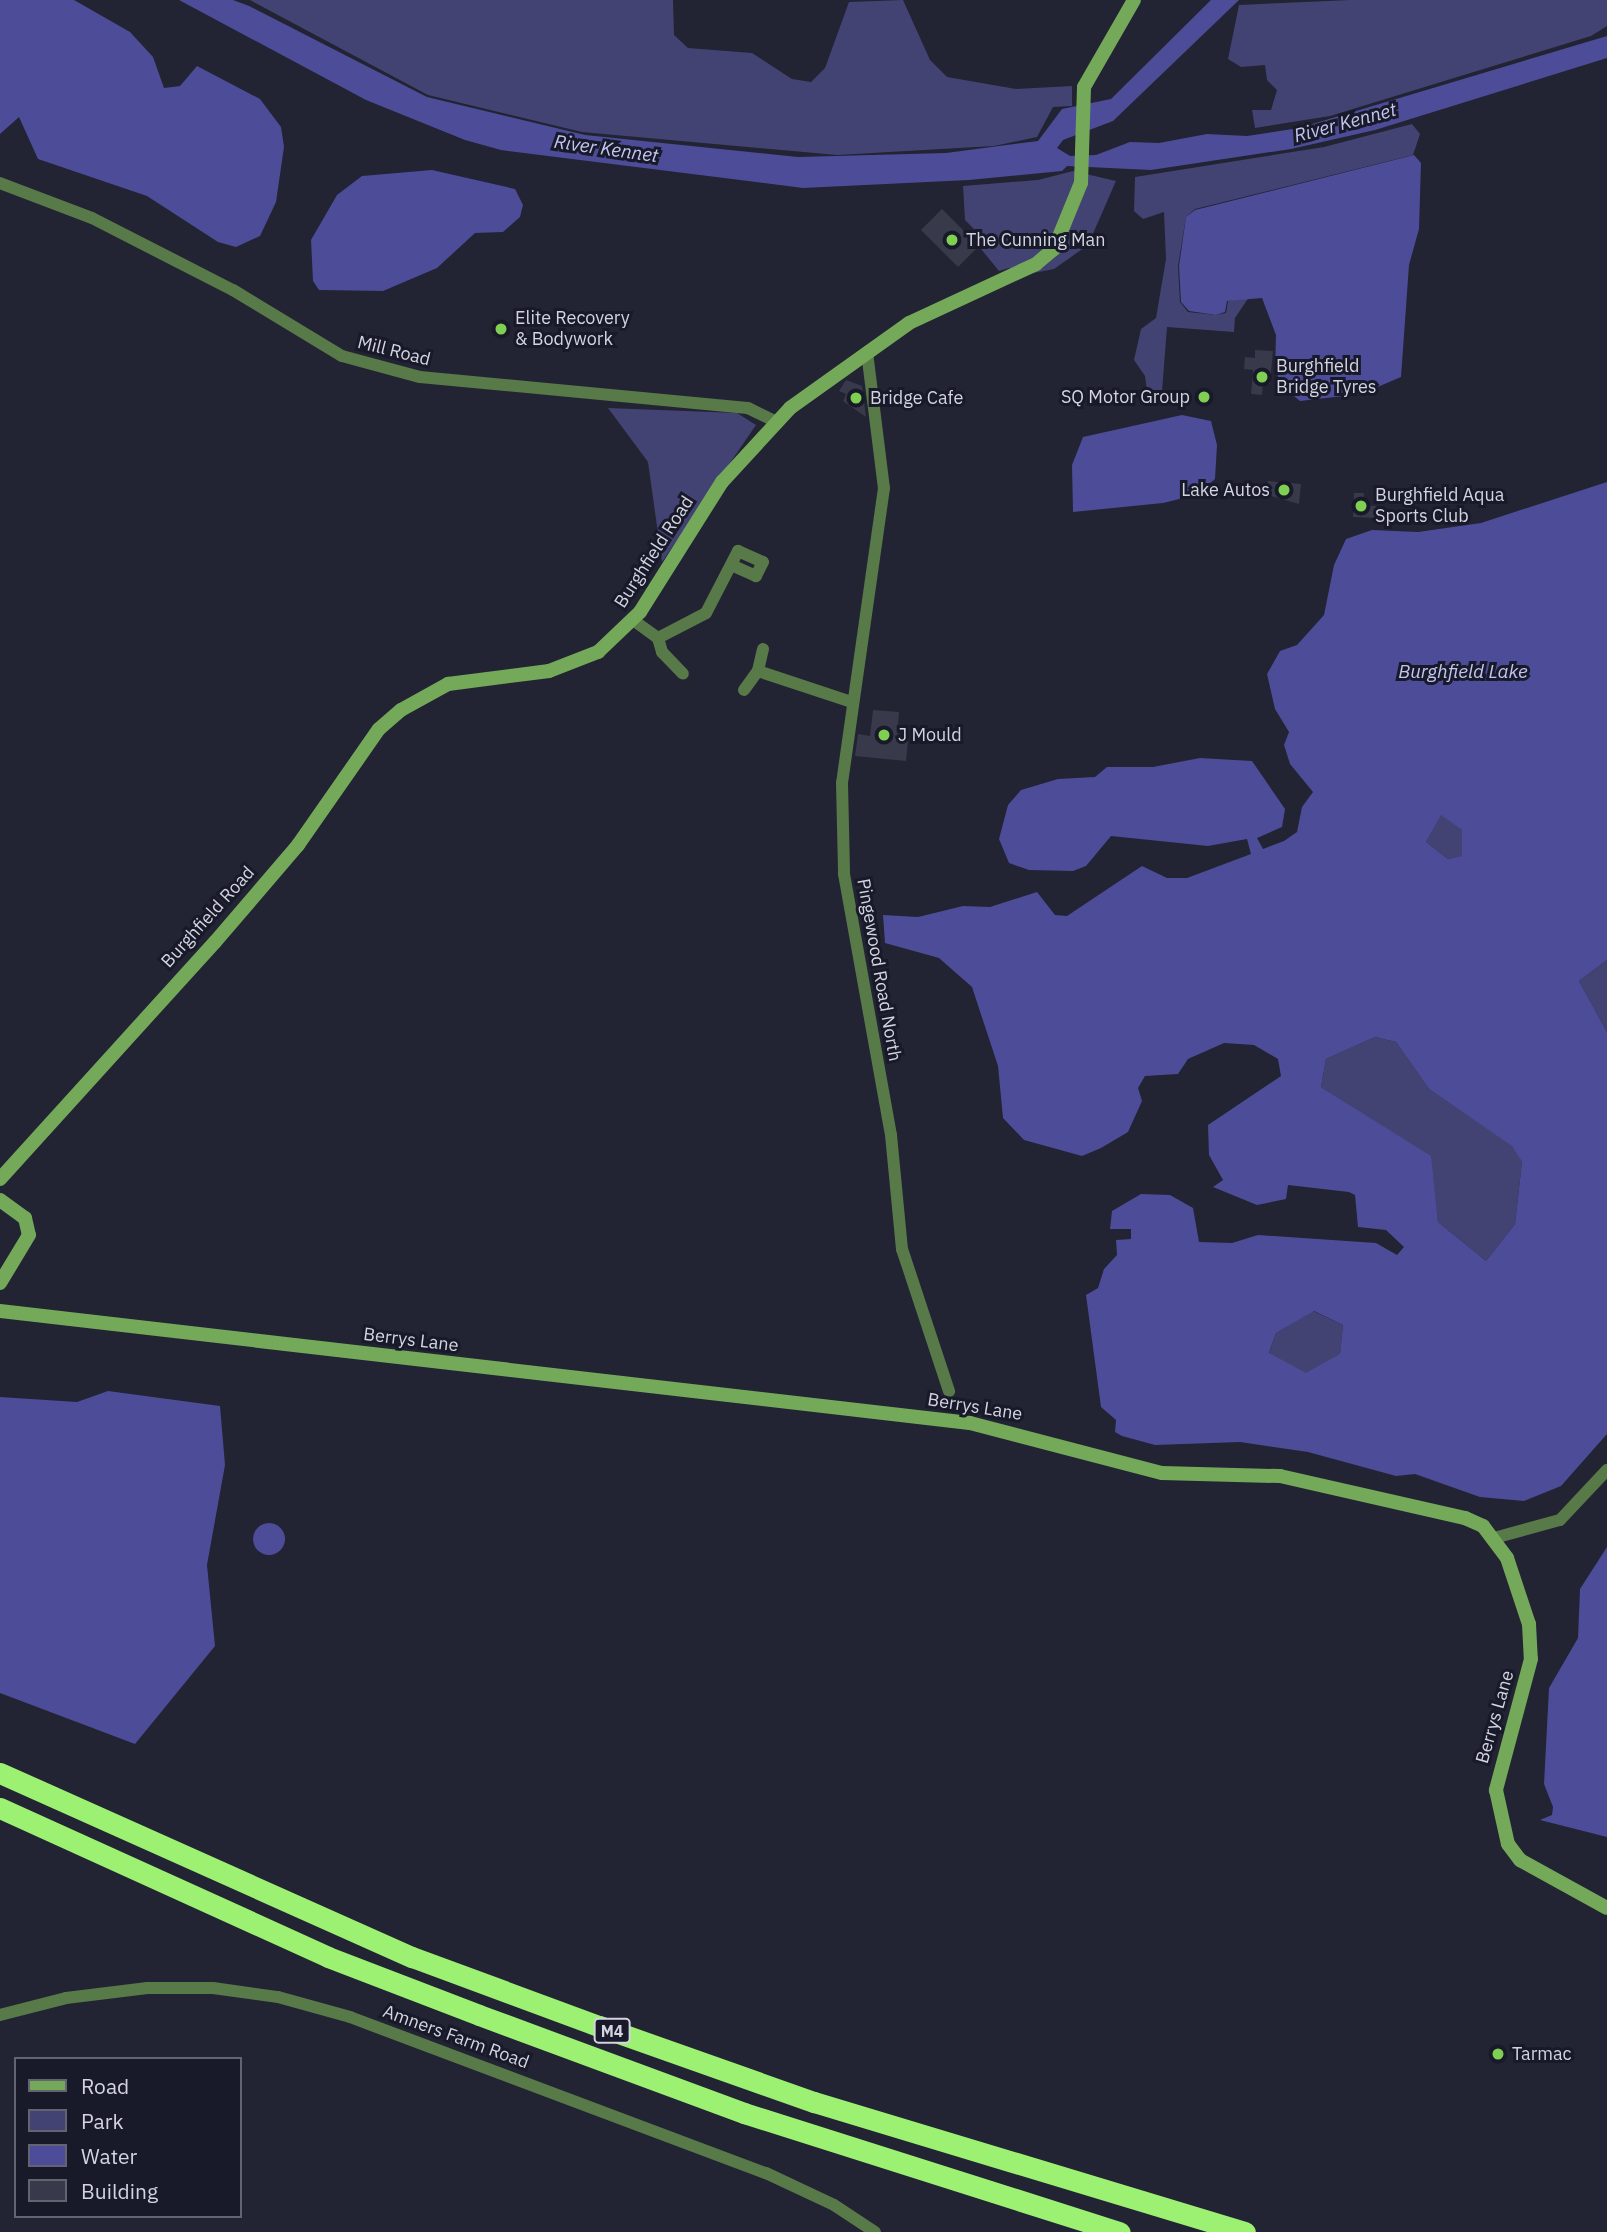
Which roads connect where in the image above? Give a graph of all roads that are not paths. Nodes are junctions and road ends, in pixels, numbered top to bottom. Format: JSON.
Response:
{"nodes":[{"id":1,"x":1134,"y":0,"type":"edge"},
{"id":2,"x":0,"y":183,"type":"edge"},
{"id":3,"x":867,"y":352,"type":"junction"},
{"id":4,"x":775,"y":421,"type":"junction"},
{"id":5,"x":731,"y":565,"type":"dead end"},
{"id":6,"x":633,"y":620,"type":"junction"},
{"id":7,"x":658,"y":638,"type":"junction"},
{"id":8,"x":763,"y":649,"type":"dead end"},
{"id":9,"x":758,"y":671,"type":"junction"},
{"id":10,"x":684,"y":674,"type":"dead end"},
{"id":11,"x":744,"y":690,"type":"dead end"},
{"id":12,"x":852,"y":702,"type":"junction"},
{"id":13,"x":0,"y":1179,"type":"edge"},
{"id":14,"x":0,"y":1200,"type":"edge"},
{"id":15,"x":0,"y":1283,"type":"edge"},
{"id":16,"x":0,"y":1311,"type":"edge"},
{"id":17,"x":943,"y":1386,"type":"dead end"},
{"id":18,"x":1607,"y":1470,"type":"edge"},
{"id":19,"x":1494,"y":1538,"type":"junction"},
{"id":20,"x":0,"y":1773,"type":"edge"},
{"id":21,"x":0,"y":1808,"type":"edge"},
{"id":22,"x":0,"y":1822,"type":"edge"},
{"id":23,"x":88,"y":1851,"type":"junction"},
{"id":24,"x":1607,"y":1908,"type":"edge"},
{"id":25,"x":0,"y":2015,"type":"edge"},
{"id":26,"x":875,"y":2232,"type":"edge"},
{"id":27,"x":1120,"y":2232,"type":"edge"},
{"id":28,"x":1245,"y":2232,"type":"edge"}],
"edges":[{"from":1,"to":3,"type":"street","name":"Burghfield Road"},
{"from":2,"to":4,"type":"street","name":"Mill Road"},
{"from":3,"to":4,"type":"street","name":"Burghfield Road"},
{"from":3,"to":12,"type":"street","name":"Pingewood Road North"},
{"from":4,"to":6,"type":"street","name":"Burghfield Road"},
{"from":5,"to":7,"type":"street"},
{"from":6,"to":7,"type":"street"},
{"from":6,"to":13,"type":"street","name":"Burghfield Road"},
{"from":7,"to":10,"type":"street"},
{"from":8,"to":9,"type":"street"},
{"from":9,"to":11,"type":"street"},
{"from":9,"to":12,"type":"street"},
{"from":12,"to":17,"type":"street","name":"Pingewood Road North"},
{"from":14,"to":15,"type":"street"},
{"from":16,"to":19,"type":"street","name":"Berrys Lane"},
{"from":18,"to":19,"type":"street"},
{"from":19,"to":24,"type":"street","name":"Berrys Lane"},
{"from":20,"to":28,"type":"highway","number":"M4"},
{"from":21,"to":23,"type":"highway","number":"M4"},
{"from":22,"to":23,"type":"highway","number":"M4"},
{"from":23,"to":27,"type":"highway","number":"M4"},
{"from":25,"to":26,"type":"street","name":"Amners Farm Road"}]}
